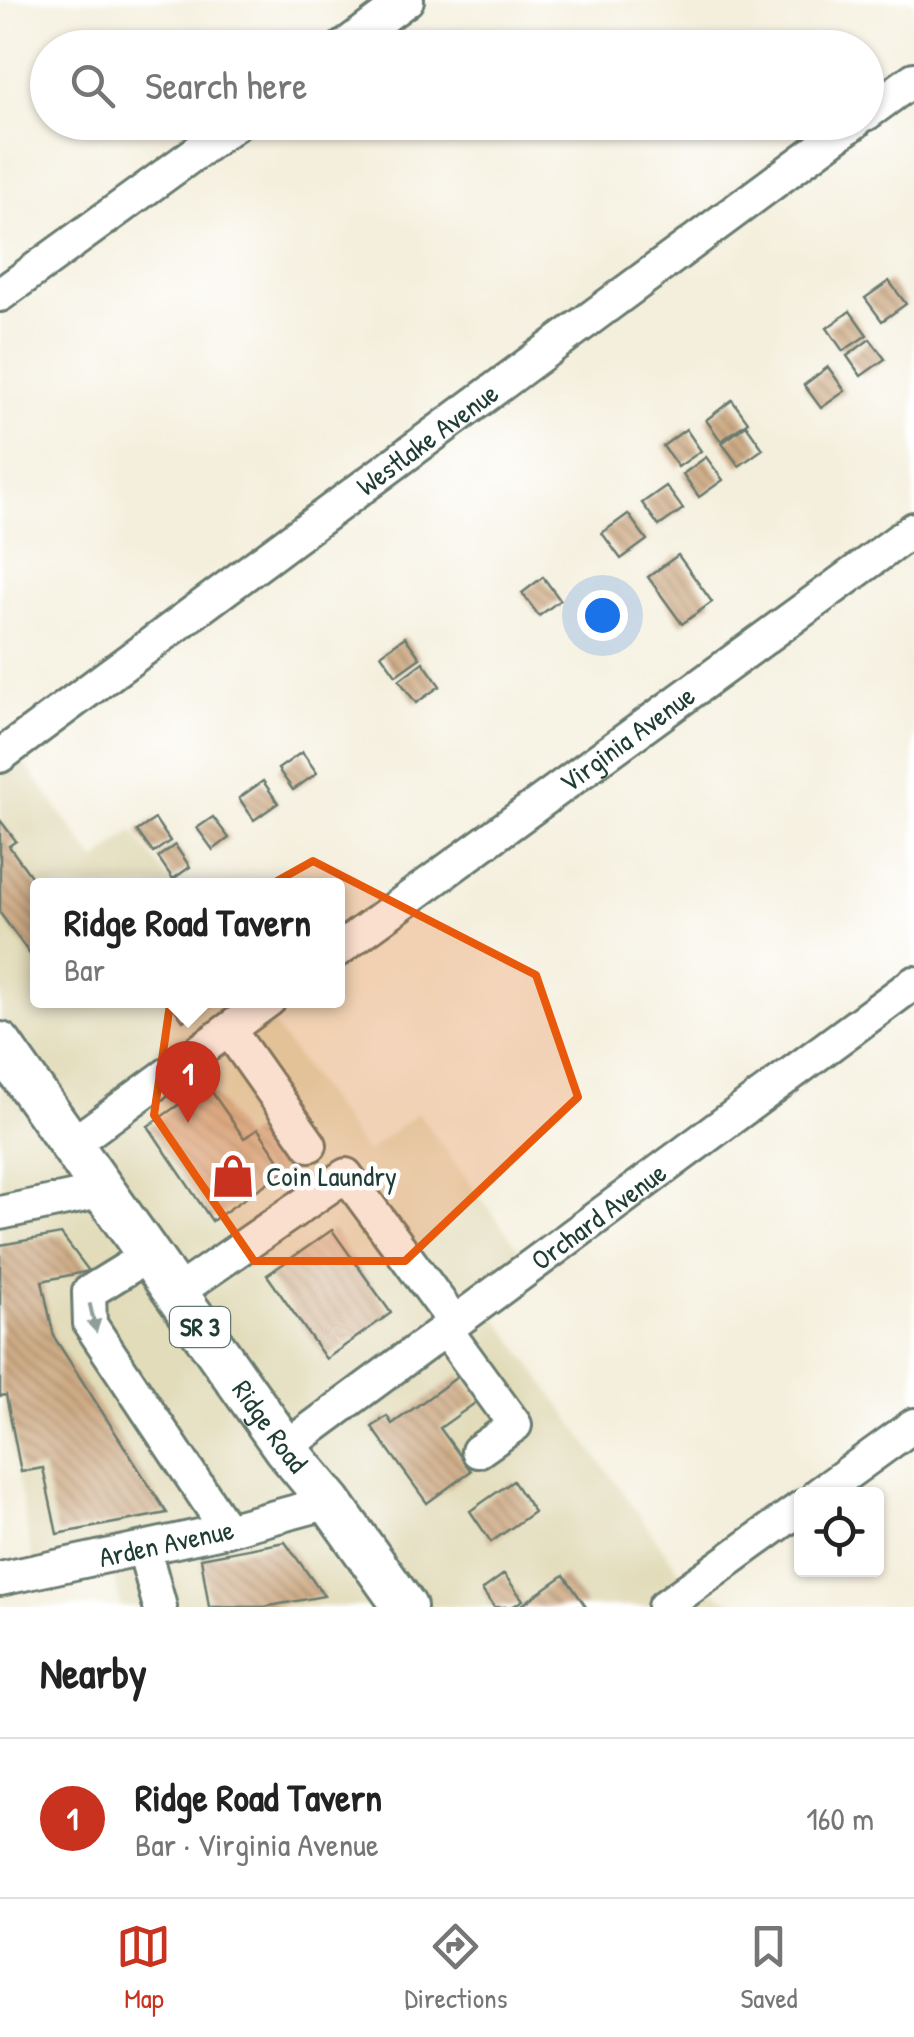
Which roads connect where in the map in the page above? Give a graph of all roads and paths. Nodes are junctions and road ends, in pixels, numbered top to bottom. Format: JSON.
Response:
{"nodes":[{"id":1,"x":407,"y":0,"type":"edge"},
{"id":2,"x":366,"y":30,"type":"edge"},
{"id":3,"x":914,"y":79,"type":"edge"},
{"id":4,"x":884,"y":101,"type":"edge"},
{"id":5,"x":213,"y":140,"type":"edge"},
{"id":6,"x":831,"y":140,"type":"edge"},
{"id":7,"x":0,"y":295,"type":"edge"},
{"id":8,"x":914,"y":528,"type":"edge"},
{"id":9,"x":0,"y":756,"type":"edge"},
{"id":10,"x":345,"y":945,"type":"edge"},
{"id":11,"x":914,"y":983,"type":"edge"},
{"id":12,"x":258,"y":1008,"type":"edge"},
{"id":13,"x":229,"y":1030,"type":"junction"},
{"id":14,"x":0,"y":1044,"type":"edge"},
{"id":15,"x":71,"y":1145,"type":"junction"},
{"id":16,"x":310,"y":1146,"type":"dead end"},
{"id":17,"x":104,"y":1191,"type":"junction"},
{"id":18,"x":0,"y":1213,"type":"edge"},
{"id":19,"x":149,"y":1255,"type":"junction"},
{"id":20,"x":176,"y":1293,"type":"junction"},
{"id":21,"x":450,"y":1326,"type":"junction"},
{"id":22,"x":914,"y":1426,"type":"edge"},
{"id":23,"x":285,"y":1448,"type":"junction"},
{"id":24,"x":478,"y":1450,"type":"dead end"},
{"id":25,"x":829,"y":1487,"type":"edge"},
{"id":26,"x":330,"y":1502,"type":"junction"},
{"id":27,"x":794,"y":1513,"type":"edge"},
{"id":28,"x":226,"y":1530,"type":"junction"},
{"id":29,"x":144,"y":1549,"type":"junction"},
{"id":30,"x":0,"y":1579,"type":"edge"},
{"id":31,"x":160,"y":1607,"type":"edge"},
{"id":32,"x":405,"y":1607,"type":"edge"},
{"id":33,"x":664,"y":1607,"type":"edge"}],
"edges":[{"from":1,"to":2,"type":"street"},
{"from":3,"to":4,"type":"street"},
{"from":5,"to":7,"type":"street"},
{"from":6,"to":9,"type":"street","name":"Westlake Avenue"},
{"from":8,"to":10,"type":"street","name":"Virginia Avenue"},
{"from":11,"to":21,"type":"street","name":"Orchard Avenue"},
{"from":12,"to":13,"type":"street"},
{"from":13,"to":15,"type":"street"},
{"from":13,"to":16,"type":"street"},
{"from":14,"to":15,"type":"main road","name":"Ridge Road","number":"SR 3"},
{"from":15,"to":17,"type":"main road","name":"Ridge Road","number":"SR 3"},
{"from":17,"to":18,"type":"street"},
{"from":17,"to":19,"type":"main road","name":"Ridge Road","number":"SR 3"},
{"from":19,"to":20,"type":"main road","name":"Ridge Road","number":"SR 3"},
{"from":19,"to":28,"type":"street","one_way":true},
{"from":20,"to":21,"type":"street"},
{"from":20,"to":23,"type":"main road","name":"Ridge Road","number":"SR 3"},
{"from":21,"to":23,"type":"street","name":"Orchard Avenue"},
{"from":21,"to":24,"type":"street"},
{"from":22,"to":25,"type":"street"},
{"from":23,"to":26,"type":"main road","name":"Ridge Road","number":"SR 3"},
{"from":26,"to":28,"type":"street","name":"Arden Avenue"},
{"from":26,"to":32,"type":"main road","name":"Ridge Road","number":"SR 3"},
{"from":27,"to":33,"type":"street"},
{"from":28,"to":29,"type":"street","name":"Arden Avenue"},
{"from":29,"to":30,"type":"street","name":"Arden Avenue"},
{"from":29,"to":31,"type":"street"}]}
